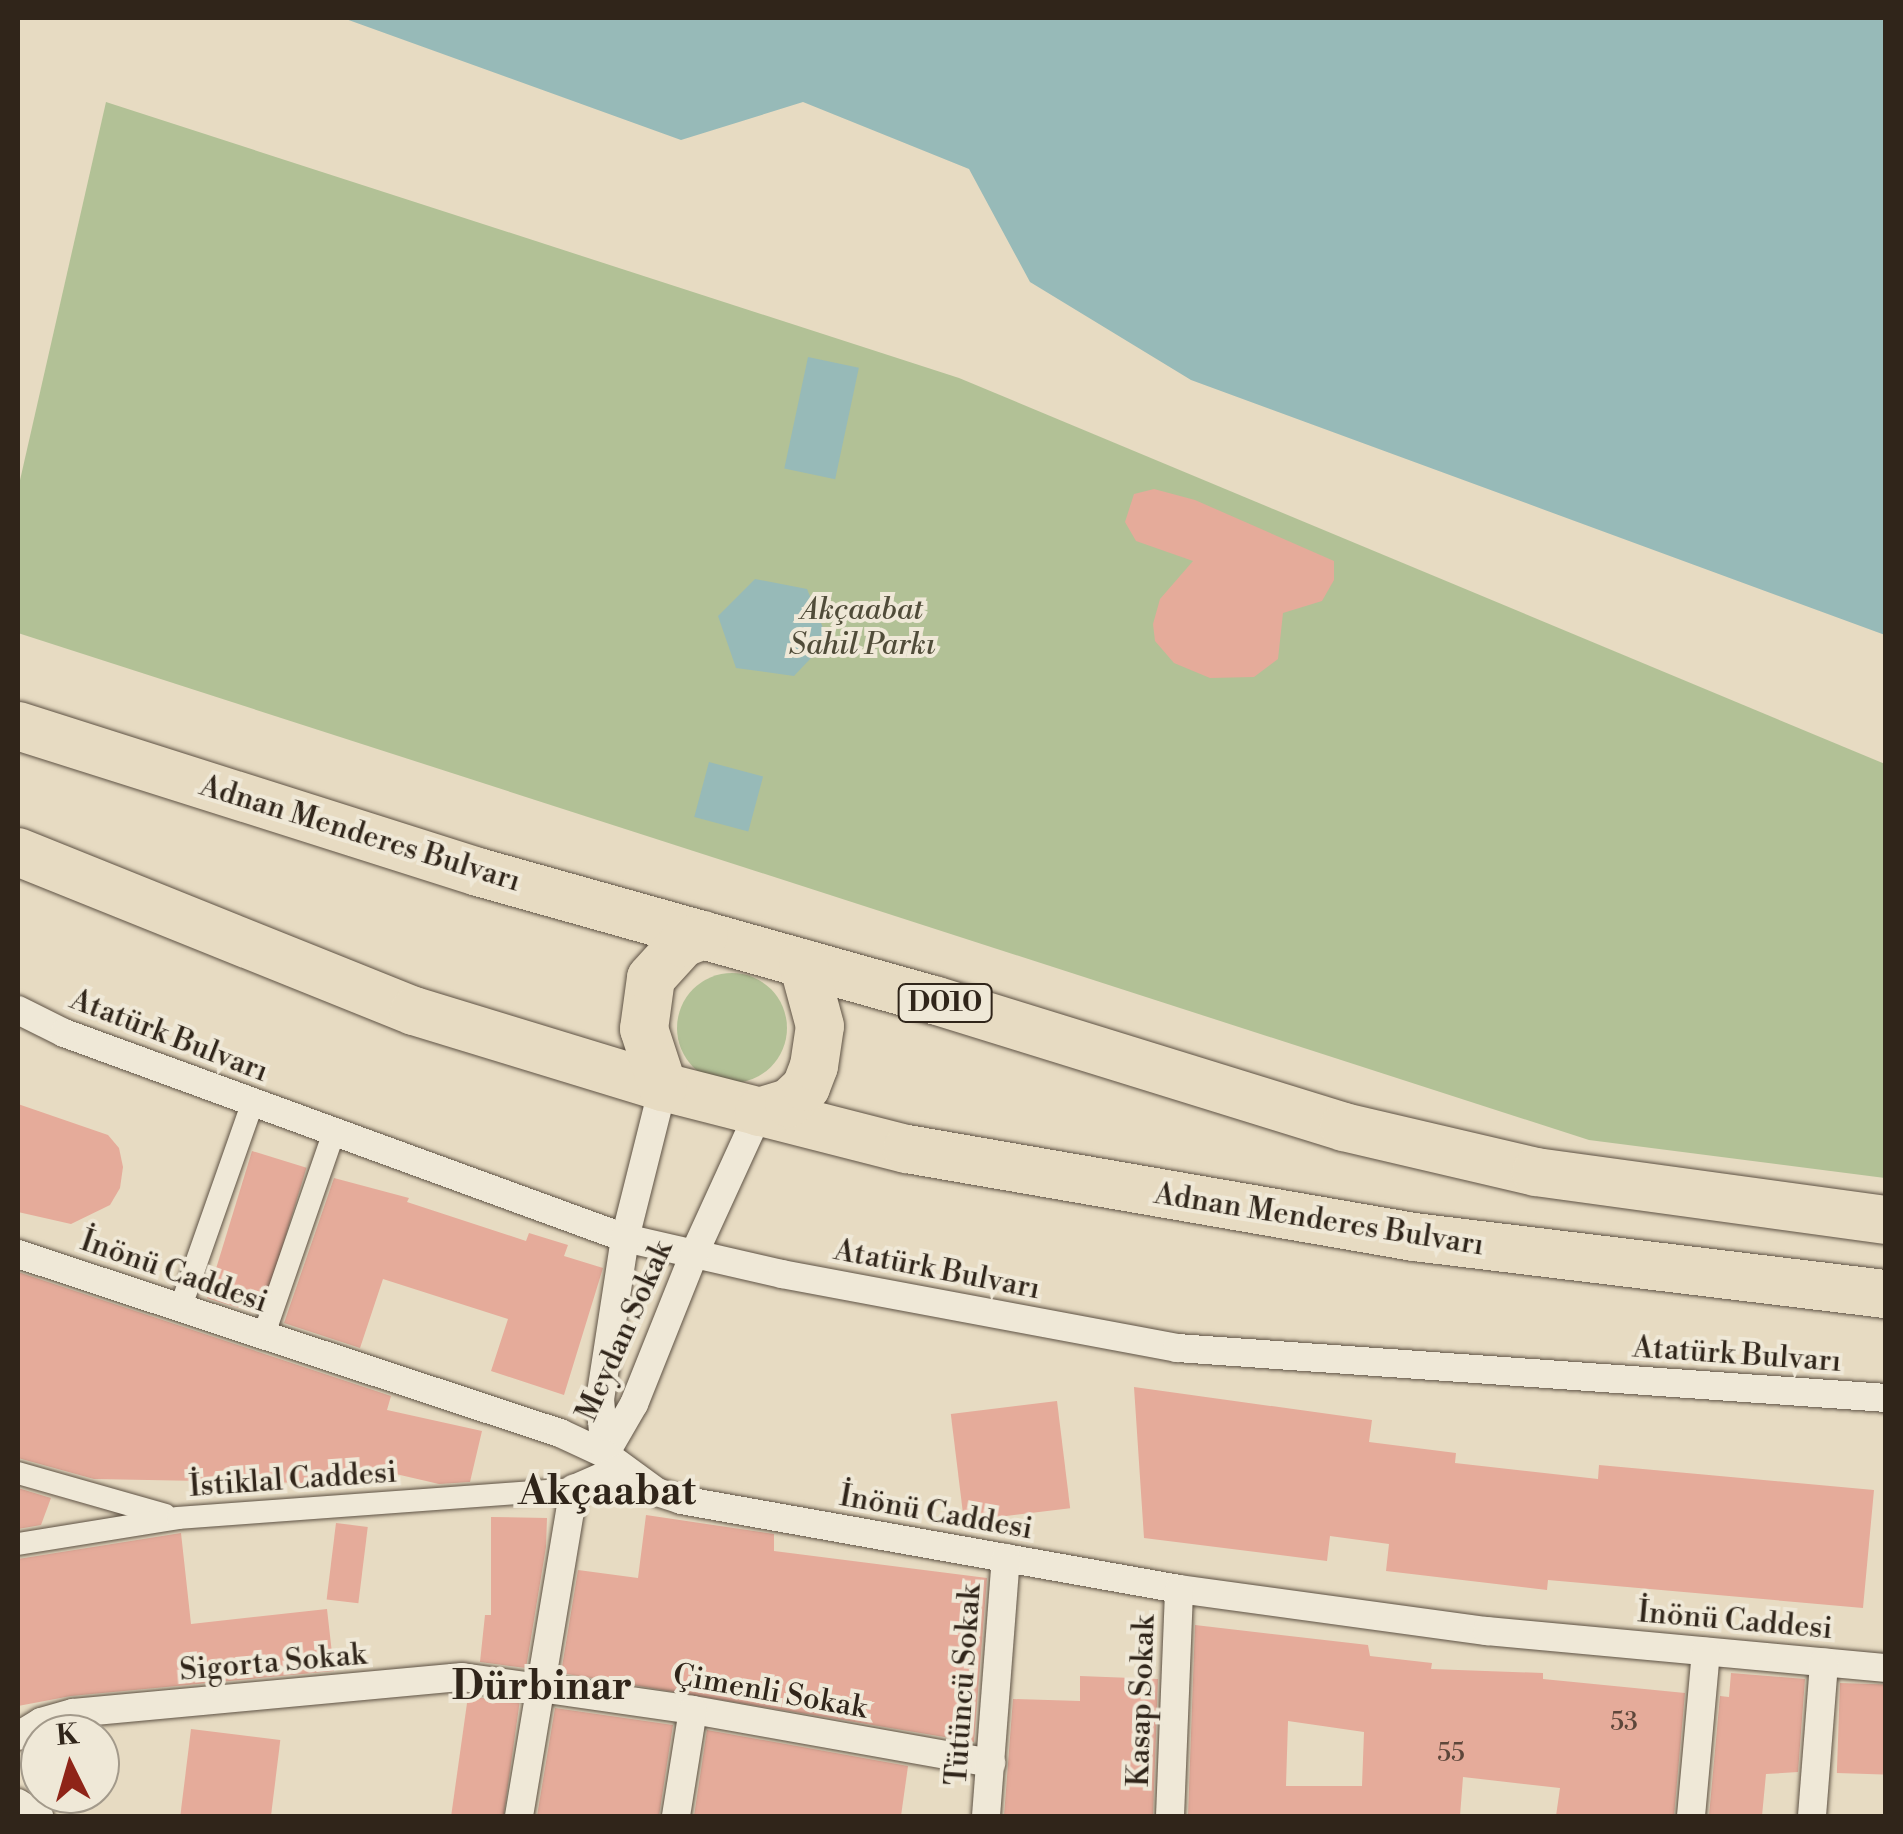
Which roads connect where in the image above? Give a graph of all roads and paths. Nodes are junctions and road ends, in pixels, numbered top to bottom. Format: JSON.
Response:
{"nodes":[{"id":1,"x":18,"y":726,"type":"edge"},
{"id":2,"x":18,"y":852,"type":"edge"},
{"id":3,"x":704,"y":935,"type":"junction"},
{"id":4,"x":803,"y":963,"type":"junction"},
{"id":5,"x":18,"y":1010,"type":"edge"},
{"id":6,"x":663,"y":1087,"type":"junction"},
{"id":7,"x":253,"y":1102,"type":"junction"},
{"id":8,"x":759,"y":1112,"type":"junction"},
{"id":9,"x":334,"y":1132,"type":"junction"},
{"id":10,"x":1886,"y":1220,"type":"edge"},
{"id":11,"x":625,"y":1238,"type":"junction"},
{"id":12,"x":18,"y":1254,"type":"edge"},
{"id":13,"x":694,"y":1254,"type":"junction"},
{"id":14,"x":1886,"y":1294,"type":"edge"},
{"id":15,"x":181,"y":1306,"type":"junction"},
{"id":16,"x":263,"y":1336,"type":"junction"},
{"id":17,"x":1886,"y":1398,"type":"edge"},
{"id":18,"x":613,"y":1461,"type":"junction"},
{"id":19,"x":18,"y":1473,"type":"edge"},
{"id":20,"x":574,"y":1489,"type":"junction"},
{"id":21,"x":178,"y":1518,"type":"junction"},
{"id":22,"x":18,"y":1544,"type":"edge"},
{"id":23,"x":1006,"y":1558,"type":"junction"},
{"id":24,"x":1179,"y":1589,"type":"junction"},
{"id":25,"x":1706,"y":1652,"type":"junction"},
{"id":26,"x":1824,"y":1662,"type":"junction"},
{"id":27,"x":1886,"y":1668,"type":"edge"},
{"id":28,"x":538,"y":1687,"type":"junction"},
{"id":29,"x":693,"y":1710,"type":"junction"},
{"id":30,"x":18,"y":1736,"type":"edge"},
{"id":31,"x":990,"y":1763,"type":"junction"},
{"id":32,"x":18,"y":1802,"type":"edge"},
{"id":33,"x":38,"y":1816,"type":"edge"},
{"id":34,"x":519,"y":1816,"type":"edge"},
{"id":35,"x":676,"y":1816,"type":"edge"},
{"id":36,"x":986,"y":1816,"type":"edge"},
{"id":37,"x":1170,"y":1816,"type":"edge"},
{"id":38,"x":1691,"y":1816,"type":"edge"},
{"id":39,"x":1812,"y":1816,"type":"edge"}],
"edges":[{"from":1,"to":3,"type":"highway","name":"Adnan Menderes Bulvarı","number":"D010"},
{"from":2,"to":6,"type":"highway","name":"Adnan Menderes Bulvarı"},
{"from":3,"to":4,"type":"highway","name":"Adnan Menderes Bulvarı","number":"D010"},
{"from":3,"to":6,"type":"highway"},
{"from":4,"to":8,"type":"highway"},
{"from":4,"to":10,"type":"highway","name":"Adnan Menderes Bulvarı","number":"D010"},
{"from":5,"to":7,"type":"street","name":"Atatürk Bulvarı"},
{"from":6,"to":8,"type":"highway","name":"Adnan Menderes Bulvarı"},
{"from":6,"to":11,"type":"street","name":"Meydan Sokak"},
{"from":7,"to":9,"type":"street","name":"Atatürk Bulvarı"},
{"from":7,"to":15,"type":"street"},
{"from":8,"to":13,"type":"street","name":"Meydan Sokak"},
{"from":8,"to":14,"type":"highway","name":"Adnan Menderes Bulvarı"},
{"from":9,"to":11,"type":"street","name":"Atatürk Bulvarı"},
{"from":9,"to":16,"type":"street"},
{"from":11,"to":13,"type":"street","name":"Atatürk Bulvarı"},
{"from":11,"to":18,"type":"street","name":"Meydan Sokak"},
{"from":12,"to":15,"type":"street","name":"İnönü Caddesi"},
{"from":13,"to":17,"type":"street","name":"Atatürk Bulvarı"},
{"from":13,"to":18,"type":"street","name":"Meydan Sokak"},
{"from":15,"to":16,"type":"street","name":"İnönü Caddesi"},
{"from":16,"to":18,"type":"street","name":"İnönü Caddesi"},
{"from":18,"to":20,"type":"street"},
{"from":18,"to":23,"type":"street","name":"İnönü Caddesi"},
{"from":19,"to":21,"type":"street"},
{"from":20,"to":21,"type":"street","name":"İstiklal Caddesi"},
{"from":20,"to":28,"type":"street"},
{"from":21,"to":22,"type":"street","name":"İstiklal Caddesi"},
{"from":23,"to":24,"type":"street","name":"İnönü Caddesi"},
{"from":23,"to":31,"type":"street","name":"Tütüncü Sokak"},
{"from":24,"to":25,"type":"street","name":"İnönü Caddesi"},
{"from":24,"to":37,"type":"street","name":"Kasap Sokak"},
{"from":25,"to":26,"type":"street","name":"İnönü Caddesi"},
{"from":25,"to":38,"type":"street"},
{"from":26,"to":27,"type":"street","name":"İnönü Caddesi"},
{"from":26,"to":39,"type":"street"},
{"from":28,"to":29,"type":"street","name":"Çimenli Sokak"},
{"from":28,"to":30,"type":"street","name":"Sigorta Sokak"},
{"from":28,"to":34,"type":"street"},
{"from":29,"to":31,"type":"street","name":"Çimenli Sokak"},
{"from":29,"to":35,"type":"street"},
{"from":31,"to":36,"type":"street","name":"Tütüncü Sokak"},
{"from":32,"to":33,"type":"street"}]}
